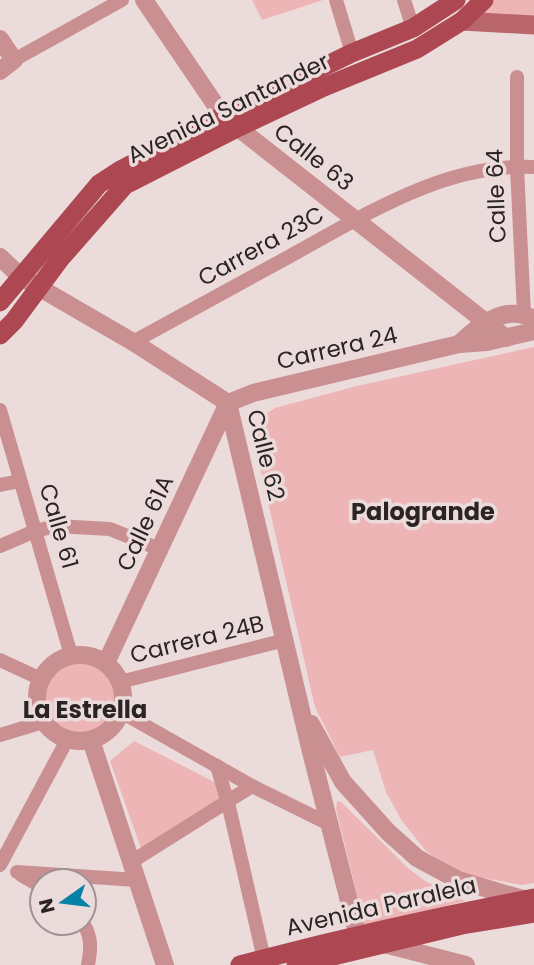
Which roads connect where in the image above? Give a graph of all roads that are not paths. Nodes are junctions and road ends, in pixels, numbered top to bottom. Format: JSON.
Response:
{"nodes":[{"id":1,"x":122,"y":0,"type":"edge"},
{"id":2,"x":144,"y":0,"type":"edge"},
{"id":3,"x":336,"y":0,"type":"edge"},
{"id":4,"x":404,"y":0,"type":"edge"},
{"id":5,"x":484,"y":0,"type":"edge"},
{"id":6,"x":447,"y":3,"type":"edge"},
{"id":7,"x":462,"y":22,"type":"junction"},
{"id":8,"x":534,"y":25,"type":"edge"},
{"id":9,"x":413,"y":28,"type":"junction"},
{"id":10,"x":0,"y":39,"type":"edge"},
{"id":11,"x":352,"y":53,"type":"junction"},
{"id":12,"x":7,"y":65,"type":"edge"},
{"id":13,"x":517,"y":77,"type":"dead end"},
{"id":14,"x":230,"y":122,"type":"junction"},
{"id":15,"x":517,"y":167,"type":"junction"},
{"id":16,"x":534,"y":167,"type":"edge"},
{"id":17,"x":355,"y":221,"type":"junction"},
{"id":18,"x":0,"y":257,"type":"edge"},
{"id":19,"x":21,"y":277,"type":"junction"},
{"id":20,"x":38,"y":288,"type":"junction"},
{"id":21,"x":0,"y":302,"type":"edge"},
{"id":22,"x":529,"y":316,"type":"edge"},
{"id":23,"x":485,"y":322,"type":"junction"},
{"id":24,"x":0,"y":335,"type":"edge"},
{"id":25,"x":519,"y":335,"type":"edge"},
{"id":26,"x":133,"y":342,"type":"junction"},
{"id":27,"x":459,"y":344,"type":"junction"},
{"id":28,"x":228,"y":402,"type":"junction"},
{"id":29,"x":0,"y":410,"type":"edge"},
{"id":30,"x":20,"y":481,"type":"junction"},
{"id":31,"x":0,"y":485,"type":"edge"},
{"id":32,"x":35,"y":531,"type":"junction"},
{"id":33,"x":0,"y":546,"type":"edge"},
{"id":34,"x":159,"y":550,"type":"junction"},
{"id":35,"x":285,"y":640,"type":"junction"},
{"id":36,"x":71,"y":655,"type":"junction"},
{"id":37,"x":0,"y":660,"type":"edge"},
{"id":38,"x":106,"y":663,"type":"junction"},
{"id":39,"x":41,"y":679,"type":"junction"},
{"id":40,"x":120,"y":682,"type":"junction"},
{"id":41,"x":299,"y":703,"type":"junction"},
{"id":42,"x":121,"y":712,"type":"junction"},
{"id":43,"x":43,"y":722,"type":"junction"},
{"id":44,"x":0,"y":735,"type":"edge"},
{"id":45,"x":67,"y":740,"type":"junction"},
{"id":46,"x":91,"y":740,"type":"junction"},
{"id":47,"x":216,"y":766,"type":"junction"},
{"id":48,"x":318,"y":780,"type":"junction"},
{"id":49,"x":343,"y":782,"type":"junction"},
{"id":50,"x":252,"y":786,"type":"junction"},
{"id":51,"x":227,"y":801,"type":"junction"},
{"id":52,"x":331,"y":825,"type":"junction"},
{"id":53,"x":131,"y":862,"type":"junction"},
{"id":54,"x":0,"y":867,"type":"edge"},
{"id":55,"x":17,"y":872,"type":"junction"},
{"id":56,"x":28,"y":873,"type":"edge"},
{"id":57,"x":28,"y":879,"type":"edge"},
{"id":58,"x":98,"y":879,"type":"edge"},
{"id":59,"x":137,"y":880,"type":"junction"},
{"id":60,"x":531,"y":904,"type":"edge"},
{"id":61,"x":90,"y":937,"type":"edge"},
{"id":62,"x":359,"y":941,"type":"junction"},
{"id":63,"x":381,"y":943,"type":"junction"},
{"id":64,"x":264,"y":959,"type":"junction"},
{"id":65,"x":88,"y":965,"type":"edge"},
{"id":66,"x":165,"y":965,"type":"edge"},
{"id":67,"x":240,"y":965,"type":"edge"},
{"id":68,"x":296,"y":965,"type":"edge"},
{"id":69,"x":466,"y":965,"type":"edge"}],
"edges":[{"from":1,"to":12,"type":"street"},
{"from":2,"to":14,"type":"street","name":"Calle 63"},
{"from":3,"to":11,"type":"street"},
{"from":4,"to":9,"type":"street"},
{"from":5,"to":7,"type":"main road","name":"Avenida Santander"},
{"from":6,"to":9,"type":"main road","name":"Avenida Santander"},
{"from":7,"to":8,"type":"main road"},
{"from":7,"to":14,"type":"main road","name":"Avenida Santander"},
{"from":9,"to":11,"type":"main road","name":"Avenida Santander"},
{"from":10,"to":12,"type":"street"},
{"from":11,"to":14,"type":"main road","name":"Avenida Santander"},
{"from":13,"to":15,"type":"street","name":"Calle 64"},
{"from":14,"to":17,"type":"street","name":"Calle 63"},
{"from":14,"to":19,"type":"main road","name":"Avenida Santander"},
{"from":14,"to":20,"type":"main road","name":"Avenida Santander"},
{"from":15,"to":16,"type":"street","name":"Carrera 23C"},
{"from":15,"to":17,"type":"street","name":"Carrera 23C"},
{"from":15,"to":22,"type":"street","name":"Calle 64"},
{"from":17,"to":23,"type":"street","name":"Calle 63"},
{"from":17,"to":26,"type":"street","name":"Carrera 23C"},
{"from":18,"to":19,"type":"street","name":"Calle 62"},
{"from":19,"to":20,"type":"street","name":"Calle 62"},
{"from":19,"to":21,"type":"main road","name":"Avenida Santander"},
{"from":20,"to":24,"type":"main road","name":"Avenida Santander"},
{"from":20,"to":26,"type":"street","name":"Calle 62"},
{"from":22,"to":23,"type":"street","name":"Carrera 24"},
{"from":22,"to":25,"type":"street"},
{"from":23,"to":25,"type":"street","name":"Calle 63"},
{"from":23,"to":27,"type":"street","name":"Carrera 24"},
{"from":25,"to":27,"type":"street","name":"Carrera 24"},
{"from":26,"to":28,"type":"street","name":"Calle 62"},
{"from":27,"to":28,"type":"street","name":"Carrera 24"},
{"from":28,"to":34,"type":"street","name":"Calle 61A"},
{"from":28,"to":35,"type":"street","name":"Calle 62"},
{"from":29,"to":30,"type":"street","name":"Calle 61"},
{"from":30,"to":31,"type":"street"},
{"from":30,"to":32,"type":"street","name":"Calle 61"},
{"from":32,"to":33,"type":"street"},
{"from":32,"to":34,"type":"street"},
{"from":32,"to":36,"type":"street","name":"Calle 61"},
{"from":34,"to":38,"type":"street","name":"Calle 61A"},
{"from":35,"to":40,"type":"street","name":"Carrera 24B"},
{"from":35,"to":41,"type":"street","name":"Calle 62"},
{"from":36,"to":38,"type":"street"},
{"from":36,"to":39,"type":"street"},
{"from":37,"to":39,"type":"street"},
{"from":38,"to":40,"type":"street"},
{"from":39,"to":43,"type":"street"},
{"from":40,"to":42,"type":"street"},
{"from":41,"to":48,"type":"street","name":"Calle 62"},
{"from":41,"to":49,"type":"street","name":"Calle 62"},
{"from":42,"to":46,"type":"street"},
{"from":42,"to":47,"type":"street"},
{"from":43,"to":44,"type":"street"},
{"from":43,"to":45,"type":"street"},
{"from":45,"to":46,"type":"street"},
{"from":45,"to":54,"type":"street"},
{"from":46,"to":53,"type":"street"},
{"from":47,"to":50,"type":"street"},
{"from":47,"to":51,"type":"street"},
{"from":48,"to":49,"type":"street"},
{"from":48,"to":52,"type":"street","name":"Calle 62"},
{"from":49,"to":60,"type":"street","name":"Calle 62"},
{"from":50,"to":51,"type":"street"},
{"from":50,"to":52,"type":"street"},
{"from":51,"to":53,"type":"street"},
{"from":51,"to":64,"type":"street"},
{"from":52,"to":62,"type":"street","name":"Calle 62"},
{"from":53,"to":59,"type":"street"},
{"from":54,"to":55,"type":"street"},
{"from":55,"to":56,"type":"street"},
{"from":55,"to":57,"type":"street"},
{"from":58,"to":59,"type":"street"},
{"from":59,"to":66,"type":"street"},
{"from":60,"to":62,"type":"main road","name":"Avenida Paralela"},
{"from":60,"to":63,"type":"main road","name":"Avenida Paralela"},
{"from":61,"to":65,"type":"street"},
{"from":62,"to":63,"type":"main road","name":"Avenida Paralela"},
{"from":62,"to":64,"type":"main road","name":"Avenida Paralela"},
{"from":62,"to":68,"type":"main road","name":"Avenida Paralela"},
{"from":63,"to":69,"type":"street"},
{"from":64,"to":67,"type":"main road","name":"Avenida Paralela"}]}
